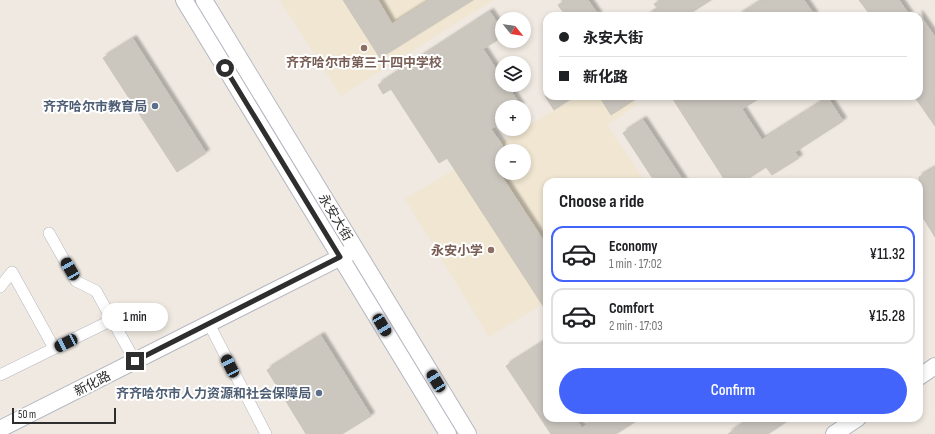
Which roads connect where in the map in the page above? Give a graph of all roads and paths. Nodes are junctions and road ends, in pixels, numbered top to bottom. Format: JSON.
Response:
{"nodes":[{"id":1,"x":184,"y":0,"type":"edge"},
{"id":2,"x":204,"y":0,"type":"edge"},
{"id":3,"x":49,"y":233,"type":"dead end"},
{"id":4,"x":356,"y":250,"type":"junction"},
{"id":5,"x":340,"y":257,"type":"junction"},
{"id":6,"x":0,"y":287,"type":"edge"},
{"id":7,"x":112,"y":320,"type":"junction"},
{"id":8,"x":209,"y":324,"type":"junction"},
{"id":9,"x":54,"y":348,"type":"junction"},
{"id":10,"x":135,"y":361,"type":"junction"},
{"id":11,"x":935,"y":366,"type":"edge"},
{"id":12,"x":923,"y":374,"type":"edge"},
{"id":13,"x":0,"y":375,"type":"edge"},
{"id":14,"x":852,"y":422,"type":"edge"},
{"id":15,"x":0,"y":429,"type":"edge"},
{"id":16,"x":266,"y":434,"type":"edge"},
{"id":17,"x":448,"y":434,"type":"edge"},
{"id":18,"x":468,"y":434,"type":"edge"},
{"id":19,"x":834,"y":434,"type":"edge"}],
"edges":[{"from":1,"to":5,"type":"main road","name":"永安大街"},
{"from":2,"to":4,"type":"main road","name":"永安大街"},
{"from":3,"to":7,"type":"street"},
{"from":4,"to":5,"type":"main road","name":"新化路"},
{"from":4,"to":18,"type":"main road","name":"永安大街"},
{"from":5,"to":8,"type":"main road","name":"新化路"},
{"from":5,"to":17,"type":"main road","name":"永安大街"},
{"from":6,"to":9,"type":"street"},
{"from":7,"to":9,"type":"street"},
{"from":7,"to":10,"type":"street"},
{"from":8,"to":10,"type":"main road","name":"新化路"},
{"from":8,"to":16,"type":"street"},
{"from":9,"to":13,"type":"street"},
{"from":10,"to":15,"type":"main road","name":"新化路"},
{"from":11,"to":12,"type":"main road"},
{"from":14,"to":19,"type":"main road"}]}
